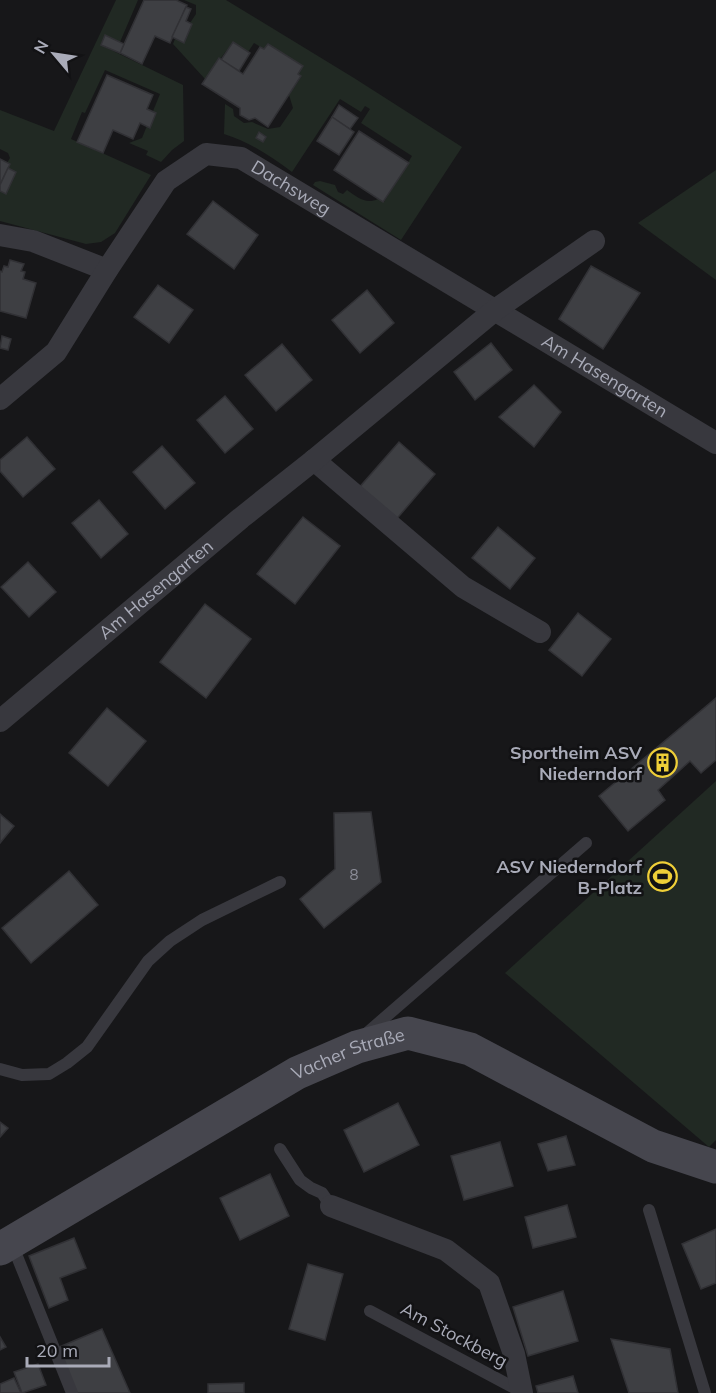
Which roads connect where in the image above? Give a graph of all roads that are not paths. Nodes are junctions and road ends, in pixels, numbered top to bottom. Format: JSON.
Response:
{"nodes":[{"id":1,"x":0,"y":235,"type":"edge"},
{"id":2,"x":594,"y":241,"type":"dead end"},
{"id":3,"x":106,"y":270,"type":"junction"},
{"id":4,"x":495,"y":310,"type":"junction"},
{"id":5,"x":0,"y":399,"type":"edge"},
{"id":6,"x":716,"y":443,"type":"edge"},
{"id":7,"x":314,"y":460,"type":"junction"},
{"id":8,"x":540,"y":632,"type":"dead end"},
{"id":9,"x":0,"y":721,"type":"edge"},
{"id":10,"x":586,"y":843,"type":"dead end"},
{"id":11,"x":280,"y":882,"type":"dead end"},
{"id":12,"x":346,"y":1052,"type":"junction"},
{"id":13,"x":0,"y":1070,"type":"edge"},
{"id":14,"x":280,"y":1149,"type":"dead end"},
{"id":15,"x":716,"y":1167,"type":"edge"},
{"id":16,"x":331,"y":1206,"type":"joint"},
{"id":17,"x":649,"y":1210,"type":"dead end"},
{"id":18,"x":6,"y":1246,"type":"edge"},
{"id":19,"x":370,"y":1311,"type":"dead end"},
{"id":20,"x":522,"y":1392,"type":"edge"},
{"id":21,"x":72,"y":1393,"type":"edge"},
{"id":22,"x":705,"y":1393,"type":"edge"}],
"edges":[{"from":1,"to":3,"type":"street"},
{"from":2,"to":4,"type":"street","name":"Am Hasengarten"},
{"from":3,"to":4,"type":"street","name":"Dachsweg"},
{"from":3,"to":5,"type":"street","name":"Dachsweg"},
{"from":4,"to":6,"type":"street","name":"Am Hasengarten"},
{"from":4,"to":7,"type":"street","name":"Am Hasengarten"},
{"from":7,"to":8,"type":"street"},
{"from":7,"to":9,"type":"street","name":"Am Hasengarten"},
{"from":10,"to":12,"type":"lane"},
{"from":11,"to":13,"type":"lane"},
{"from":12,"to":15,"type":"main road","name":"Vacher Straße"},
{"from":12,"to":18,"type":"main road","name":"Vacher Straße"},
{"from":14,"to":16,"type":"lane"},
{"from":16,"to":20,"type":"street"},
{"from":17,"to":22,"type":"lane"},
{"from":18,"to":21,"type":"lane"},
{"from":19,"to":20,"type":"lane","name":"Am Stockberg"}]}
